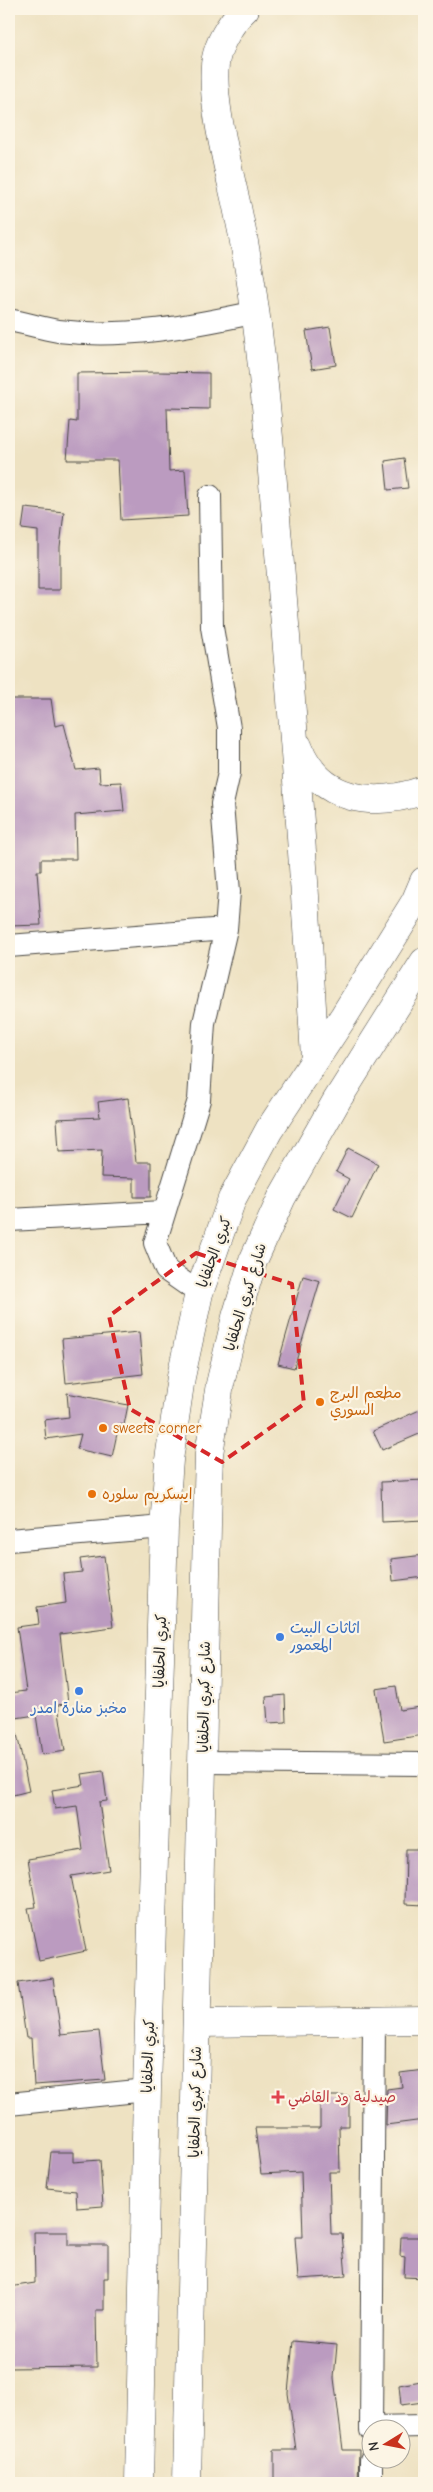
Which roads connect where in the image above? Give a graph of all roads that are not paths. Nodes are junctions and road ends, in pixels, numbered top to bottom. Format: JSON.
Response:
{"nodes":[{"id":1,"x":245,"y":9,"type":"edge"},
{"id":2,"x":257,"y":312,"type":"junction"},
{"id":3,"x":9,"y":320,"type":"edge"},
{"id":4,"x":210,"y":496,"type":"dead end"},
{"id":5,"x":295,"y":737,"type":"junction"},
{"id":6,"x":424,"y":790,"type":"edge"},
{"id":7,"x":424,"y":881,"type":"edge"},
{"id":8,"x":226,"y":929,"type":"junction"},
{"id":9,"x":9,"y":946,"type":"edge"},
{"id":10,"x":424,"y":962,"type":"edge"},
{"id":11,"x":315,"y":1058,"type":"junction"},
{"id":12,"x":164,"y":1212,"type":"junction"},
{"id":13,"x":9,"y":1220,"type":"edge"},
{"id":14,"x":199,"y":1293,"type":"junction"},
{"id":15,"x":164,"y":1527,"type":"junction"},
{"id":16,"x":9,"y":1540,"type":"edge"},
{"id":17,"x":202,"y":1762,"type":"junction"},
{"id":18,"x":424,"y":1764,"type":"edge"},
{"id":19,"x":424,"y":2020,"type":"edge"},
{"id":20,"x":374,"y":2021,"type":"junction"},
{"id":21,"x":197,"y":2023,"type":"junction"},
{"id":22,"x":147,"y":2090,"type":"junction"},
{"id":23,"x":9,"y":2104,"type":"edge"},
{"id":24,"x":371,"y":2420,"type":"edge"},
{"id":25,"x":424,"y":2426,"type":"edge"},
{"id":26,"x":410,"y":2427,"type":"edge"},
{"id":27,"x":371,"y":2470,"type":"edge"},
{"id":28,"x":139,"y":2483,"type":"edge"},
{"id":29,"x":187,"y":2483,"type":"edge"},
{"id":30,"x":371,"y":2483,"type":"edge"}],
"edges":[{"from":1,"to":2,"type":"main road"},
{"from":2,"to":3,"type":"street"},
{"from":2,"to":5,"type":"main road"},
{"from":4,"to":8,"type":"street"},
{"from":5,"to":6,"type":"main road"},
{"from":5,"to":11,"type":"main road"},
{"from":7,"to":11,"type":"main road","name":"كبري الحلفايا"},
{"from":8,"to":9,"type":"street"},
{"from":8,"to":12,"type":"street"},
{"from":10,"to":17,"type":"main road","name":"شارع كبري الحلفايا"},
{"from":11,"to":14,"type":"main road","name":"كبري الحلفايا"},
{"from":12,"to":13,"type":"street"},
{"from":12,"to":14,"type":"street"},
{"from":14,"to":15,"type":"main road","name":"كبري الحلفايا"},
{"from":15,"to":16,"type":"street"},
{"from":15,"to":22,"type":"main road","name":"كبري الحلفايا"},
{"from":17,"to":18,"type":"street"},
{"from":17,"to":21,"type":"main road","name":"شارع كبري الحلفايا"},
{"from":19,"to":20,"type":"main road"},
{"from":20,"to":21,"type":"main road"},
{"from":20,"to":24,"type":"street"},
{"from":21,"to":29,"type":"main road","name":"شارع كبري الحلفايا"},
{"from":22,"to":23,"type":"street"},
{"from":22,"to":28,"type":"main road","name":"كبري الحلفايا"},
{"from":25,"to":26,"type":"street"},
{"from":27,"to":30,"type":"street"}]}
